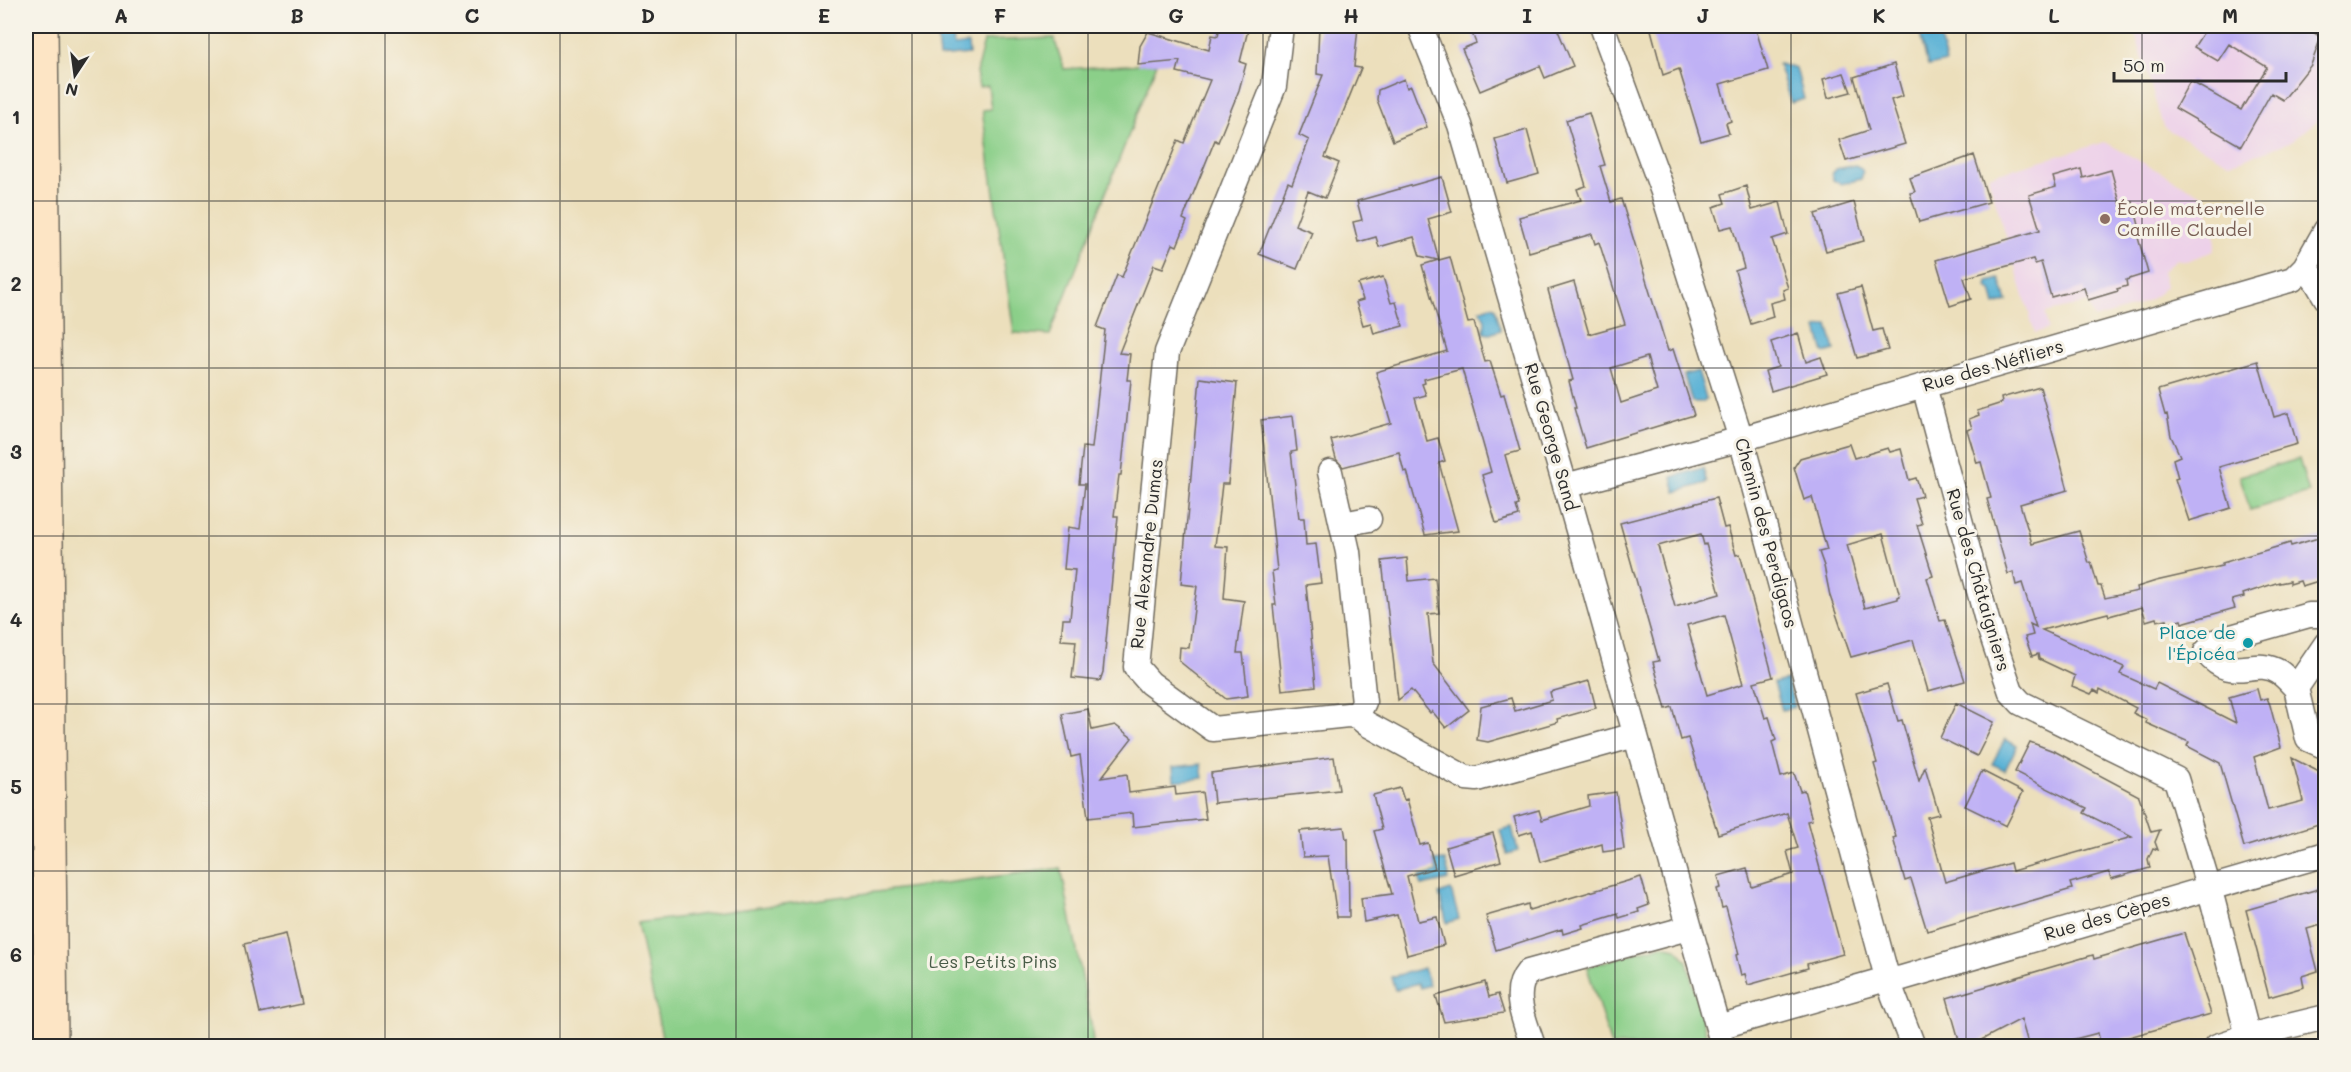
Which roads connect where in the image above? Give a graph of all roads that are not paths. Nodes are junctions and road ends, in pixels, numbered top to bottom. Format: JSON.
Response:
{"nodes":[{"id":1,"x":41,"y":26,"type":"edge"},
{"id":2,"x":1281,"y":26,"type":"edge"},
{"id":3,"x":1420,"y":26,"type":"edge"},
{"id":4,"x":1602,"y":26,"type":"edge"},
{"id":5,"x":2325,"y":230,"type":"edge"},
{"id":6,"x":2304,"y":267,"type":"junction"},
{"id":7,"x":2325,"y":298,"type":"edge"},
{"id":8,"x":1924,"y":386,"type":"junction"},
{"id":9,"x":1741,"y":440,"type":"junction"},
{"id":10,"x":35,"y":452,"type":"edge"},
{"id":11,"x":1330,"y":472,"type":"dead end"},
{"id":12,"x":1565,"y":486,"type":"junction"},
{"id":13,"x":1369,"y":519,"type":"dead end"},
{"id":14,"x":1343,"y":524,"type":"junction"},
{"id":15,"x":2325,"y":618,"type":"edge"},
{"id":16,"x":2325,"y":644,"type":"edge"},
{"id":17,"x":2296,"y":688,"type":"junction"},
{"id":18,"x":1357,"y":716,"type":"junction"},
{"id":19,"x":1635,"y":735,"type":"junction"},
{"id":20,"x":2325,"y":747,"type":"edge"},
{"id":21,"x":2325,"y":854,"type":"edge"},
{"id":22,"x":2208,"y":887,"type":"junction"},
{"id":23,"x":1688,"y":927,"type":"junction"},
{"id":24,"x":1888,"y":981,"type":"junction"},
{"id":25,"x":2325,"y":1017,"type":"edge"},
{"id":26,"x":2248,"y":1036,"type":"junction"},
{"id":27,"x":1720,"y":1037,"type":"edge"},
{"id":28,"x":51,"y":1047,"type":"edge"},
{"id":29,"x":1533,"y":1047,"type":"edge"},
{"id":30,"x":1913,"y":1047,"type":"edge"},
{"id":31,"x":2217,"y":1047,"type":"edge"}],
"edges":[{"from":1,"to":10,"type":"main road"},
{"from":2,"to":18,"type":"street","name":"Rue Alexandre Dumas"},
{"from":3,"to":12,"type":"street","name":"Rue George Sand"},
{"from":4,"to":9,"type":"street","name":"Chemin des Perdigaos"},
{"from":5,"to":6,"type":"street"},
{"from":6,"to":7,"type":"street"},
{"from":6,"to":8,"type":"street","name":"Rue des Néfliers"},
{"from":8,"to":9,"type":"street","name":"Rue des Néfliers"},
{"from":8,"to":22,"type":"street","name":"Rue des Châtaigniers"},
{"from":9,"to":12,"type":"street","name":"Rue des Néfliers"},
{"from":9,"to":24,"type":"street","name":"Chemin des Perdigaos"},
{"from":10,"to":28,"type":"main road"},
{"from":11,"to":14,"type":"street"},
{"from":12,"to":19,"type":"street","name":"Rue George Sand"},
{"from":13,"to":14,"type":"street"},
{"from":14,"to":18,"type":"street"},
{"from":15,"to":17,"type":"street"},
{"from":16,"to":17,"type":"street"},
{"from":17,"to":20,"type":"street"},
{"from":18,"to":19,"type":"street"},
{"from":19,"to":23,"type":"street","name":"Rue George Sand"},
{"from":21,"to":22,"type":"street","name":"Rue des Cèpes"},
{"from":22,"to":24,"type":"street","name":"Rue des Cèpes"},
{"from":22,"to":26,"type":"street","name":"Rue des Châtaigniers"},
{"from":23,"to":27,"type":"street","name":"Rue George Sand"},
{"from":23,"to":29,"type":"street"},
{"from":24,"to":27,"type":"street","name":"Rue des Cèpes"},
{"from":24,"to":30,"type":"street","name":"Chemin des Perdigaos"},
{"from":25,"to":26,"type":"street"},
{"from":26,"to":31,"type":"street"}]}
